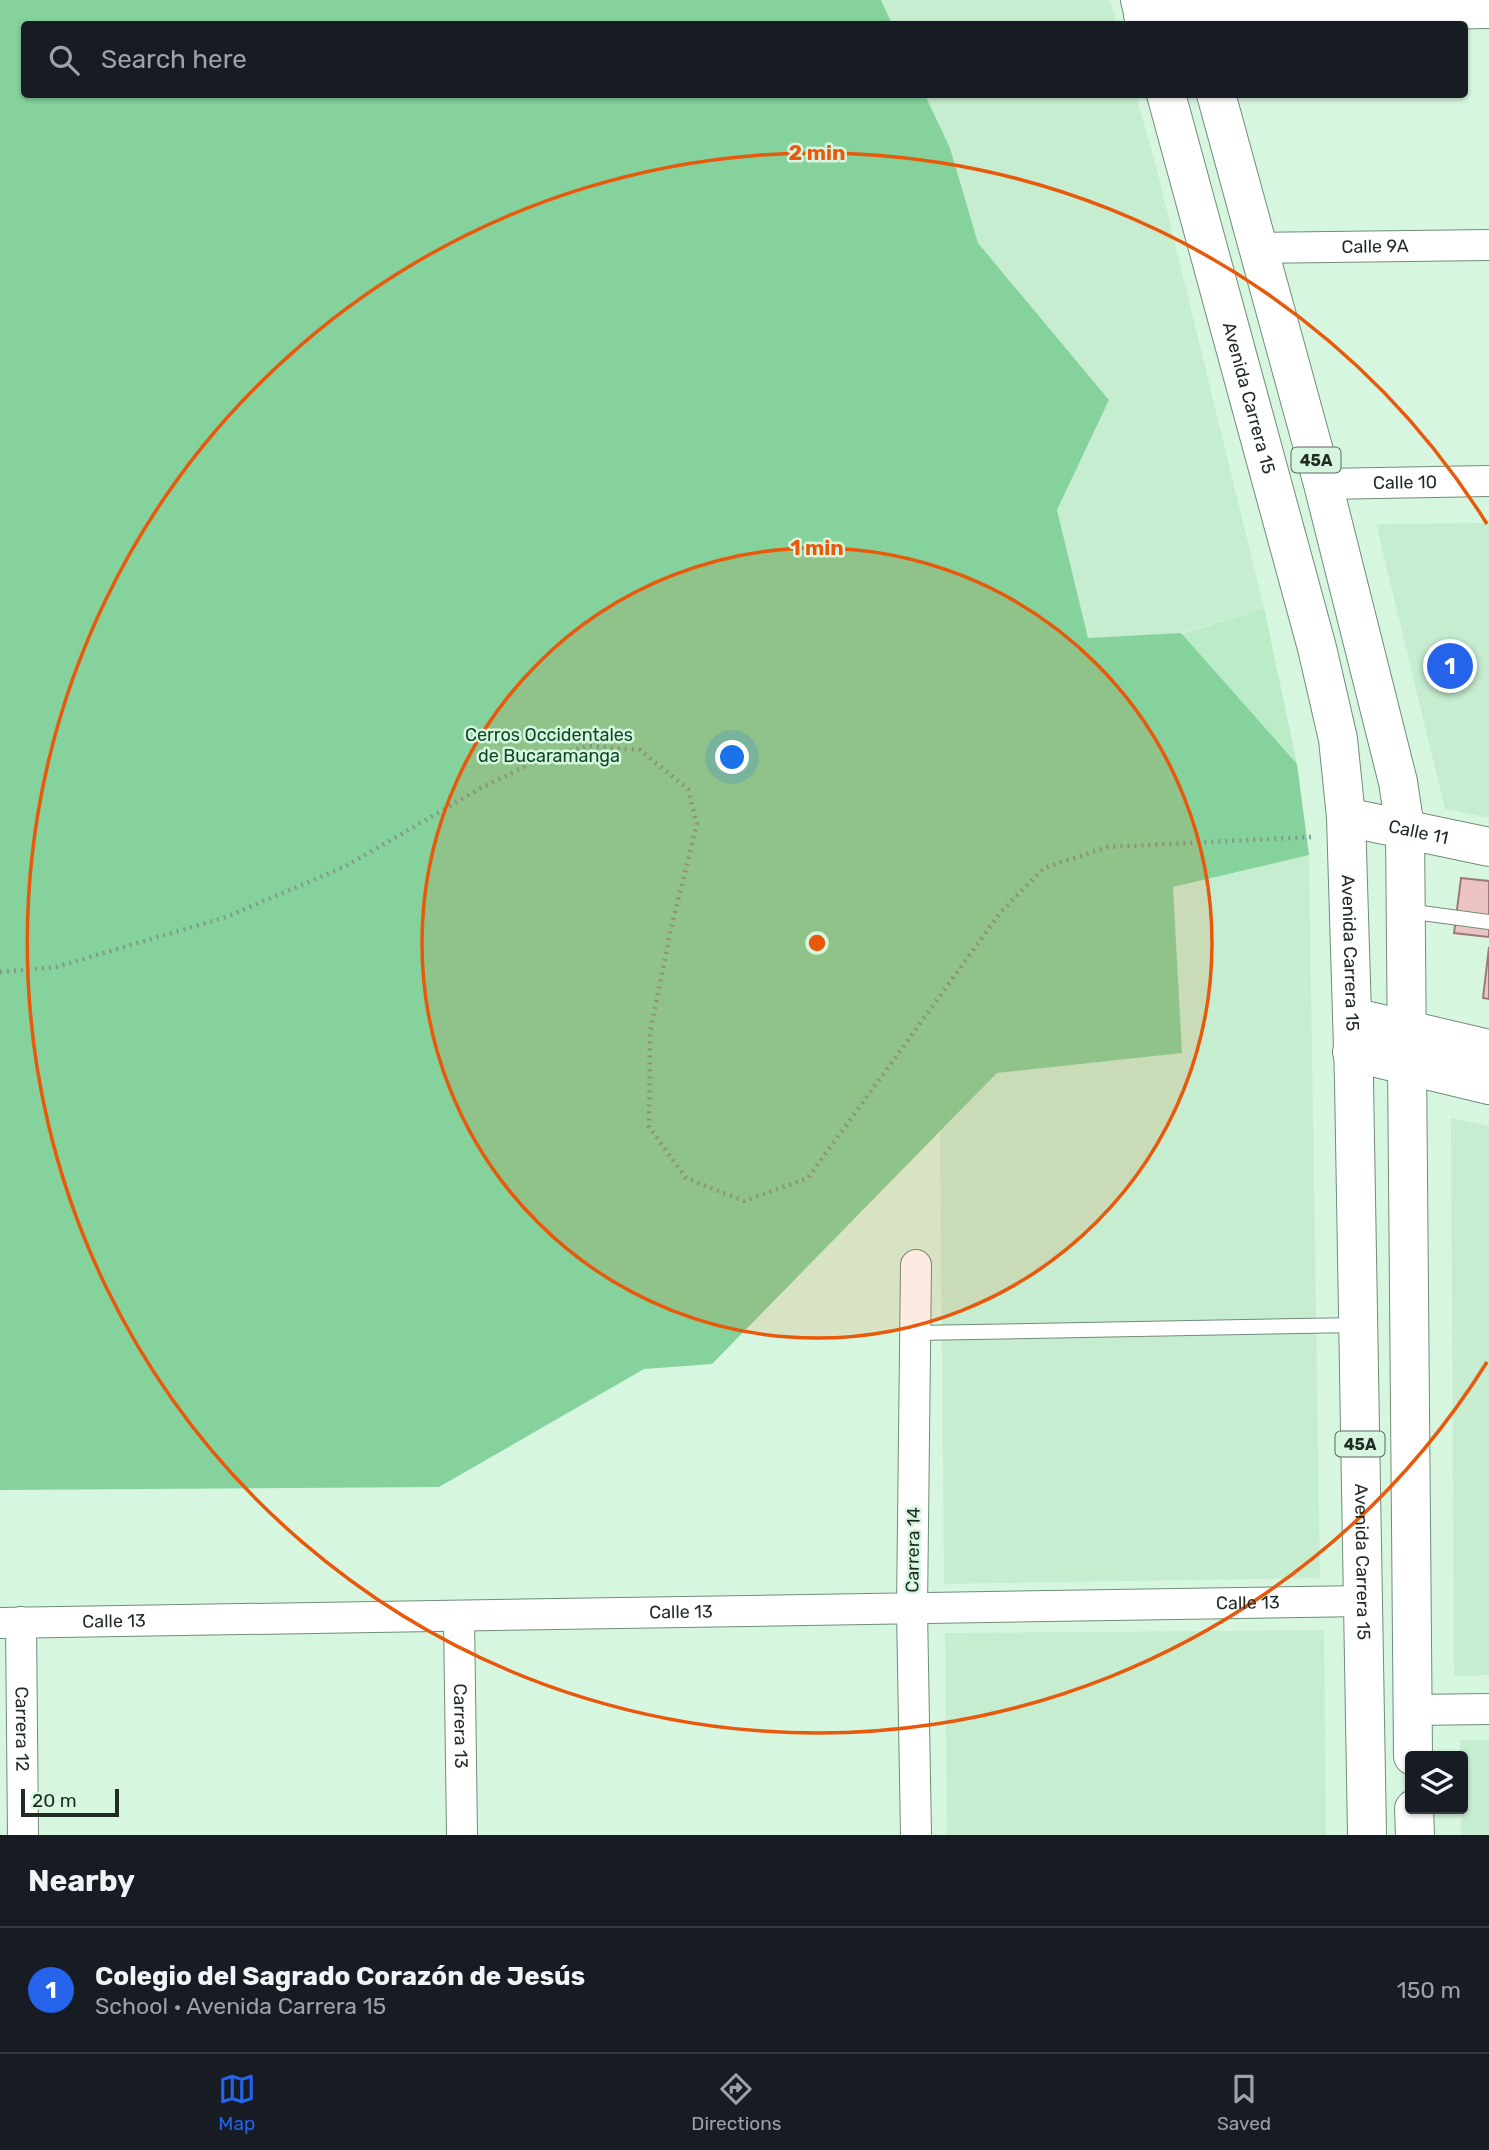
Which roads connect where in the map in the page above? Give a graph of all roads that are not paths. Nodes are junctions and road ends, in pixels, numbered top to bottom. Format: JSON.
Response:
{"nodes":[{"id":1,"x":1489,"y":9,"type":"edge"},
{"id":2,"x":1143,"y":13,"type":"edge"},
{"id":3,"x":1193,"y":13,"type":"edge"},
{"id":4,"x":1167,"y":98,"type":"edge"},
{"id":5,"x":1217,"y":98,"type":"edge"},
{"id":6,"x":1489,"y":245,"type":"edge"},
{"id":7,"x":1259,"y":248,"type":"junction"},
{"id":8,"x":1489,"y":481,"type":"edge"},
{"id":9,"x":1322,"y":484,"type":"junction"},
{"id":10,"x":1346,"y":828,"type":"junction"},
{"id":11,"x":1405,"y":828,"type":"junction"},
{"id":12,"x":1489,"y":847,"type":"edge"},
{"id":13,"x":1406,"y":911,"type":"junction"},
{"id":14,"x":1489,"y":922,"type":"edge"},
{"id":15,"x":1352,"y":1035,"type":"junction"},
{"id":16,"x":1406,"y":1047,"type":"junction"},
{"id":17,"x":1489,"y":1049,"type":"edge"},
{"id":18,"x":1489,"y":1085,"type":"edge"},
{"id":19,"x":916,"y":1265,"type":"dead end"},
{"id":20,"x":1358,"y":1325,"type":"junction"},
{"id":21,"x":915,"y":1333,"type":"junction"},
{"id":22,"x":1363,"y":1601,"type":"junction"},
{"id":23,"x":912,"y":1609,"type":"junction"},
{"id":24,"x":458,"y":1616,"type":"junction"},
{"id":25,"x":11,"y":1623,"type":"edge"},
{"id":26,"x":1489,"y":1709,"type":"edge"},
{"id":27,"x":1412,"y":1710,"type":"junction"},
{"id":28,"x":1413,"y":1751,"type":"edge"},
{"id":29,"x":1414,"y":1814,"type":"edge"},
{"id":30,"x":23,"y":1835,"type":"edge"},
{"id":31,"x":462,"y":1835,"type":"edge"},
{"id":32,"x":916,"y":1835,"type":"edge"},
{"id":33,"x":1367,"y":1835,"type":"edge"},
{"id":34,"x":1415,"y":1835,"type":"edge"}],
"edges":[{"from":1,"to":3,"type":"main road"},
{"from":2,"to":3,"type":"main road"},
{"from":4,"to":10,"type":"main road","name":"Avenida Carrera 15","number":"45A"},
{"from":5,"to":7,"type":"main road","number":"45A"},
{"from":6,"to":7,"type":"street","name":"Calle 9A"},
{"from":7,"to":9,"type":"main road","number":"45A"},
{"from":8,"to":9,"type":"street","name":"Calle 10"},
{"from":9,"to":11,"type":"main road","number":"45A"},
{"from":10,"to":11,"type":"main road","name":"Calle 11"},
{"from":10,"to":15,"type":"main road","name":"Avenida Carrera 15","number":"45A"},
{"from":11,"to":12,"type":"main road","name":"Calle 11"},
{"from":11,"to":13,"type":"main road","number":"45A"},
{"from":13,"to":14,"type":"lane"},
{"from":13,"to":16,"type":"main road","number":"45A"},
{"from":15,"to":16,"type":"main road"},
{"from":15,"to":20,"type":"main road","name":"Avenida Carrera 15","number":"45A"},
{"from":16,"to":17,"type":"main road"},
{"from":16,"to":18,"type":"main road"},
{"from":16,"to":27,"type":"main road","number":"45A"},
{"from":19,"to":21,"type":"street","name":"Carrera 14"},
{"from":20,"to":21,"type":"lane"},
{"from":20,"to":22,"type":"main road","name":"Avenida Carrera 15","number":"45A"},
{"from":21,"to":23,"type":"street","name":"Carrera 14"},
{"from":22,"to":23,"type":"street","name":"Calle 13"},
{"from":22,"to":33,"type":"main road","name":"Avenida Carrera 15","number":"45A"},
{"from":23,"to":24,"type":"street","name":"Calle 13"},
{"from":23,"to":32,"type":"street","name":"Carrera 14"},
{"from":24,"to":25,"type":"street","name":"Calle 13"},
{"from":24,"to":31,"type":"street","name":"Carrera 13"},
{"from":25,"to":30,"type":"street","name":"Carrera 12"},
{"from":26,"to":27,"type":"street"},
{"from":27,"to":28,"type":"main road","number":"45A"},
{"from":29,"to":34,"type":"main road"}]}
